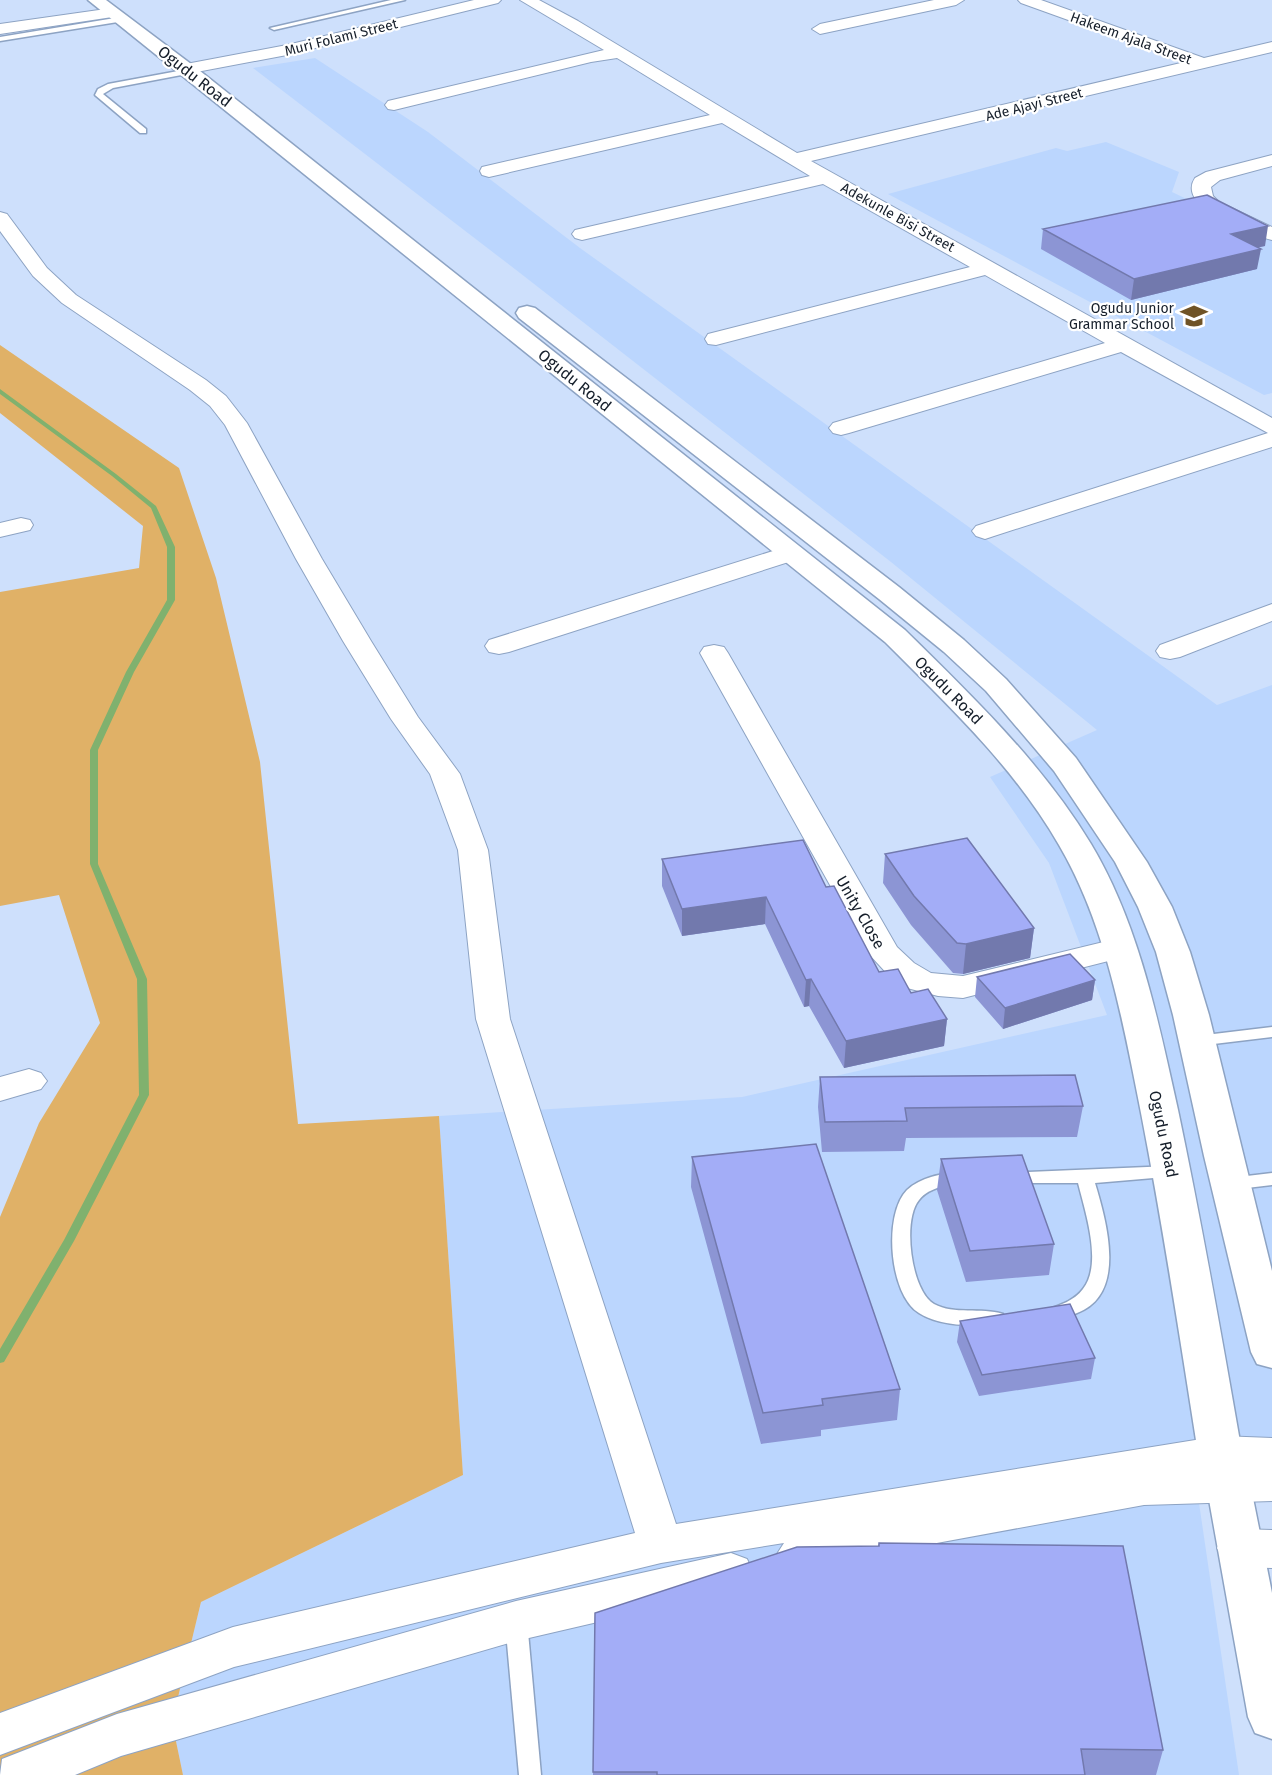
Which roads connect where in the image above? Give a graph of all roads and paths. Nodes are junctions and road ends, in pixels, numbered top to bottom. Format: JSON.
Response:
{"nodes":[{"id":1,"x":347,"y":0,"type":"edge"},
{"id":2,"x":401,"y":0,"type":"edge"},
{"id":3,"x":465,"y":0,"type":"edge"},
{"id":4,"x":494,"y":0,"type":"edge"},
{"id":5,"x":528,"y":0,"type":"edge"},
{"id":6,"x":956,"y":0,"type":"edge"},
{"id":7,"x":1026,"y":0,"type":"edge"},
{"id":8,"x":113,"y":8,"type":"edge"},
{"id":9,"x":360,"y":9,"type":"junction"},
{"id":10,"x":274,"y":28,"type":"dead end"},
{"id":11,"x":0,"y":29,"type":"edge"},
{"id":12,"x":820,"y":29,"type":"dead end"},
{"id":13,"x":0,"y":39,"type":"edge"},
{"id":14,"x":1272,"y":47,"type":"edge"},
{"id":15,"x":621,"y":53,"type":"junction"},
{"id":16,"x":1202,"y":63,"type":"junction"},
{"id":17,"x":192,"y":64,"type":"junction"},
{"id":18,"x":394,"y":105,"type":"dead end"},
{"id":19,"x":724,"y":117,"type":"junction"},
{"id":20,"x":143,"y":131,"type":"dead end"},
{"id":21,"x":795,"y":159,"type":"junction"},
{"id":22,"x":1272,"y":160,"type":"edge"},
{"id":23,"x":489,"y":171,"type":"dead end"},
{"id":24,"x":826,"y":178,"type":"junction"},
{"id":25,"x":0,"y":218,"type":"edge"},
{"id":26,"x":582,"y":234,"type":"dead end"},
{"id":27,"x":1272,"y":234,"type":"edge"},
{"id":28,"x":989,"y":268,"type":"junction"},
{"id":29,"x":716,"y":339,"type":"dead end"},
{"id":30,"x":1124,"y":344,"type":"junction"},
{"id":31,"x":1261,"y":412,"type":"edge"},
{"id":32,"x":1272,"y":427,"type":"edge"},
{"id":33,"x":841,"y":428,"type":"dead end"},
{"id":34,"x":1272,"y":440,"type":"edge"},
{"id":35,"x":720,"y":462,"type":"junction"},
{"id":36,"x":687,"y":469,"type":"junction"},
{"id":37,"x":985,"y":531,"type":"dead end"},
{"id":38,"x":792,"y":553,"type":"junction"},
{"id":39,"x":1272,"y":612,"type":"edge"},
{"id":40,"x":499,"y":646,"type":"dead end"},
{"id":41,"x":1170,"y":651,"type":"dead end"},
{"id":42,"x":714,"y":653,"type":"dead end"},
{"id":43,"x":1120,"y":948,"type":"junction"},
{"id":44,"x":1272,"y":1032,"type":"edge"},
{"id":45,"x":1197,"y":1041,"type":"junction"},
{"id":46,"x":1172,"y":1172,"type":"junction"},
{"id":47,"x":1085,"y":1178,"type":"junction"},
{"id":48,"x":1272,"y":1179,"type":"edge"},
{"id":49,"x":1230,"y":1184,"type":"junction"},
{"id":50,"x":1037,"y":1318,"type":"edge"},
{"id":51,"x":1011,"y":1320,"type":"edge"},
{"id":52,"x":1272,"y":1352,"type":"edge"},
{"id":53,"x":1272,"y":1455,"type":"edge"},
{"id":54,"x":1224,"y":1468,"type":"junction"},
{"id":55,"x":1272,"y":1483,"type":"edge"},
{"id":56,"x":661,"y":1545,"type":"junction"},
{"id":57,"x":1256,"y":1548,"type":"edge"},
{"id":58,"x":516,"y":1621,"type":"junction"},
{"id":59,"x":1270,"y":1699,"type":"edge"},
{"id":60,"x":109,"y":1715,"type":"junction"},
{"id":61,"x":0,"y":1734,"type":"edge"},
{"id":62,"x":19,"y":1775,"type":"edge"},
{"id":63,"x":530,"y":1775,"type":"edge"}],
"edges":[{"from":1,"to":9,"type":"lane"},
{"from":2,"to":9,"type":"lane"},
{"from":3,"to":17,"type":"street"},
{"from":4,"to":17,"type":"street","name":"Muri Folami Street"},
{"from":5,"to":15,"type":"street","name":"Adekunle Bisi Street"},
{"from":6,"to":12,"type":"street"},
{"from":7,"to":16,"type":"street","name":"Hakeem Ajala Street"},
{"from":8,"to":11,"type":"street"},
{"from":8,"to":13,"type":"lane"},
{"from":8,"to":17,"type":"main road","name":"Ogudu Road"},
{"from":9,"to":10,"type":"lane"},
{"from":14,"to":16,"type":"street","name":"Ade Ajayi Street"},
{"from":15,"to":18,"type":"street"},
{"from":15,"to":19,"type":"street","name":"Adekunle Bisi Street"},
{"from":16,"to":21,"type":"street","name":"Ade Ajayi Street"},
{"from":17,"to":20,"type":"lane"},
{"from":17,"to":35,"type":"main road","name":"Ogudu Road"},
{"from":17,"to":36,"type":"main road","name":"Ogudu Road"},
{"from":19,"to":21,"type":"street","name":"Adekunle Bisi Street"},
{"from":19,"to":23,"type":"street"},
{"from":21,"to":24,"type":"street","name":"Adekunle Bisi Street"},
{"from":22,"to":27,"type":"street"},
{"from":24,"to":26,"type":"street"},
{"from":24,"to":28,"type":"street","name":"Adekunle Bisi Street"},
{"from":25,"to":56,"type":"street"},
{"from":28,"to":29,"type":"street"},
{"from":28,"to":30,"type":"street","name":"Adekunle Bisi Street"},
{"from":30,"to":31,"type":"street","name":"Adekunle Bisi Street"},
{"from":30,"to":33,"type":"street"},
{"from":31,"to":32,"type":"street","name":"Adekunle Bisi Street"},
{"from":34,"to":37,"type":"street"},
{"from":35,"to":36,"type":"main road"},
{"from":35,"to":45,"type":"main road","name":"Ogudu Road"},
{"from":36,"to":38,"type":"main road","name":"Ogudu Road"},
{"from":38,"to":40,"type":"street"},
{"from":38,"to":43,"type":"main road","name":"Ogudu Road"},
{"from":39,"to":41,"type":"street"},
{"from":42,"to":43,"type":"street","name":"Unity Close"},
{"from":43,"to":46,"type":"main road","name":"Ogudu Road"},
{"from":44,"to":45,"type":"lane"},
{"from":45,"to":49,"type":"main road","name":"Ogudu Road"},
{"from":46,"to":47,"type":"lane"},
{"from":46,"to":54,"type":"main road","name":"Ogudu Road"},
{"from":47,"to":50,"type":"lane"},
{"from":47,"to":51,"type":"lane"},
{"from":48,"to":49,"type":"lane"},
{"from":49,"to":52,"type":"main road","name":"Ogudu Road"},
{"from":53,"to":54,"type":"street"},
{"from":54,"to":55,"type":"street"},
{"from":54,"to":56,"type":"street"},
{"from":54,"to":57,"type":"main road","name":"Ogudu Road"},
{"from":54,"to":58,"type":"street"},
{"from":56,"to":60,"type":"street"},
{"from":57,"to":59,"type":"main road","name":"Ogudu Road"},
{"from":58,"to":60,"type":"street"},
{"from":58,"to":63,"type":"lane"},
{"from":60,"to":61,"type":"street"},
{"from":60,"to":62,"type":"street"}]}
